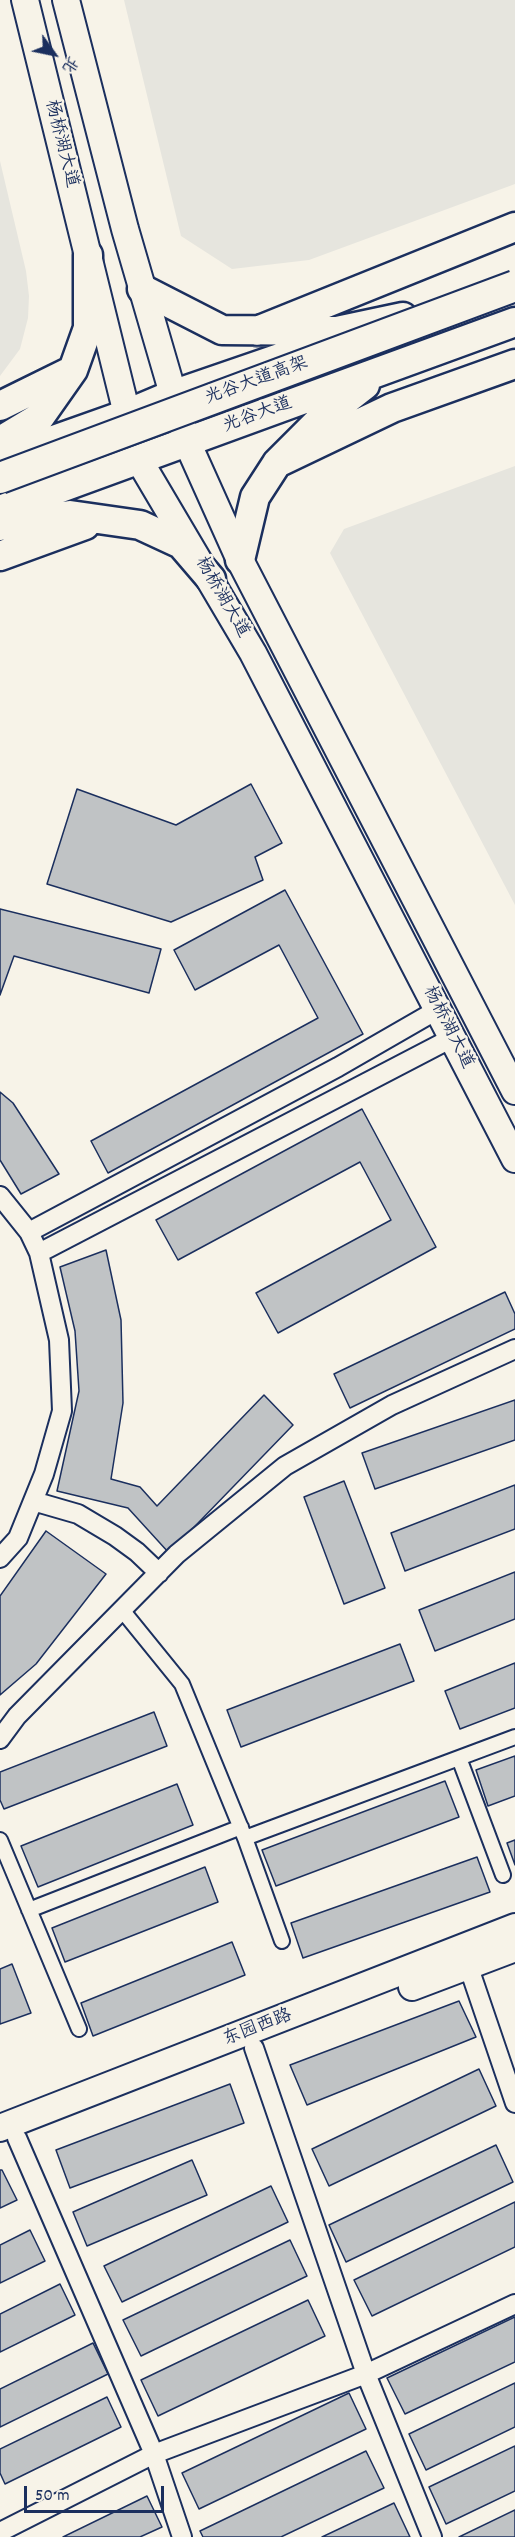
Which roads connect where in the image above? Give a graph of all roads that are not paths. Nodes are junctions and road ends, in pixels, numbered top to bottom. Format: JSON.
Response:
{"nodes":[{"id":1,"x":25,"y":0,"type":"edge"},
{"id":2,"x":66,"y":0,"type":"edge"},
{"id":3,"x":515,"y":227,"type":"edge"},
{"id":4,"x":88,"y":255,"type":"junction"},
{"id":5,"x":515,"y":274,"type":"edge"},
{"id":6,"x":515,"y":286,"type":"edge"},
{"id":7,"x":142,"y":289,"type":"junction"},
{"id":8,"x":515,"y":303,"type":"edge"},
{"id":9,"x":402,"y":317,"type":"junction"},
{"id":10,"x":515,"y":322,"type":"edge"},
{"id":11,"x":257,"y":331,"type":"junction"},
{"id":12,"x":515,"y":364,"type":"edge"},
{"id":13,"x":388,"y":368,"type":"junction"},
{"id":14,"x":73,"y":370,"type":"junction"},
{"id":15,"x":172,"y":394,"type":"junction"},
{"id":16,"x":0,"y":406,"type":"edge"},
{"id":17,"x":127,"y":414,"type":"junction"},
{"id":18,"x":0,"y":441,"type":"edge"},
{"id":19,"x":187,"y":442,"type":"junction"},
{"id":20,"x":0,"y":459,"type":"edge"},
{"id":21,"x":139,"y":460,"type":"junction"},
{"id":22,"x":277,"y":463,"type":"junction"},
{"id":23,"x":0,"y":478,"type":"edge"},
{"id":24,"x":0,"y":494,"type":"edge"},
{"id":25,"x":0,"y":510,"type":"edge"},
{"id":26,"x":100,"y":519,"type":"junction"},
{"id":27,"x":0,"y":526,"type":"edge"},
{"id":28,"x":0,"y":556,"type":"edge"},
{"id":29,"x":240,"y":560,"type":"junction"},
{"id":30,"x":211,"y":579,"type":"junction"},
{"id":31,"x":437,"y":1010,"type":"junction"},
{"id":32,"x":452,"y":1038,"type":"junction"},
{"id":33,"x":515,"y":1090,"type":"edge"},
{"id":34,"x":515,"y":1159,"type":"edge"},
{"id":35,"x":0,"y":1196,"type":"edge"},
{"id":36,"x":29,"y":1232,"type":"junction"},
{"id":37,"x":39,"y":1253,"type":"junction"},
{"id":38,"x":515,"y":1350,"type":"edge"},
{"id":39,"x":33,"y":1501,"type":"junction"},
{"id":40,"x":0,"y":1558,"type":"edge"},
{"id":41,"x":159,"y":1573,"type":"junction"},
{"id":42,"x":122,"y":1610,"type":"junction"},
{"id":43,"x":515,"y":1737,"type":"edge"},
{"id":44,"x":0,"y":1739,"type":"edge"},
{"id":45,"x":459,"y":1758,"type":"junction"},
{"id":46,"x":243,"y":1833,"type":"junction"},
{"id":47,"x":0,"y":1839,"type":"edge"},
{"id":48,"x":503,"y":1875,"type":"dead end"},
{"id":49,"x":29,"y":1910,"type":"junction"},
{"id":50,"x":515,"y":1927,"type":"edge"},
{"id":51,"x":282,"y":1941,"type":"dead end"},
{"id":52,"x":515,"y":1948,"type":"edge"},
{"id":53,"x":468,"y":1965,"type":"junction"},
{"id":54,"x":79,"y":2029,"type":"dead end"},
{"id":55,"x":254,"y":2048,"type":"junction"},
{"id":56,"x":515,"y":2103,"type":"edge"},
{"id":57,"x":6,"y":2137,"type":"edge"},
{"id":58,"x":515,"y":2304,"type":"edge"},
{"id":59,"x":366,"y":2374,"type":"junction"},
{"id":60,"x":154,"y":2454,"type":"junction"},
{"id":61,"x":0,"y":2532,"type":"edge"},
{"id":62,"x":182,"y":2537,"type":"edge"},
{"id":63,"x":432,"y":2537,"type":"edge"}],
"edges":[{"from":1,"to":4,"type":"main road","name":"杨桥湖大道"},
{"from":2,"to":7,"type":"main road","name":"杨桥湖大道"},
{"from":3,"to":11,"type":"main road"},
{"from":4,"to":14,"type":"main road"},
{"from":4,"to":17,"type":"main road","name":"杨桥湖大道"},
{"from":5,"to":9,"type":"main road"},
{"from":6,"to":23,"type":"highway","name":"光谷大道高架","bridge":true},
{"from":7,"to":11,"type":"main road"},
{"from":7,"to":15,"type":"main road","name":"杨桥湖大道"},
{"from":8,"to":24,"type":"highway","name":"光谷大道高架"},
{"from":9,"to":11,"type":"main road"},
{"from":9,"to":15,"type":"main road"},
{"from":10,"to":13,"type":"main road","name":"光谷大道"},
{"from":12,"to":22,"type":"main road"},
{"from":13,"to":19,"type":"main road","name":"光谷大道"},
{"from":13,"to":22,"type":"main road"},
{"from":14,"to":16,"type":"main road"},
{"from":14,"to":18,"type":"main road"},
{"from":15,"to":17,"type":"main road"},
{"from":15,"to":19,"type":"main road","name":"杨桥湖大道"},
{"from":17,"to":20,"type":"main road"},
{"from":17,"to":21,"type":"main road","name":"杨桥湖大道"},
{"from":19,"to":21,"type":"main road","name":"光谷大道"},
{"from":19,"to":29,"type":"main road","name":"杨桥湖大道"},
{"from":21,"to":25,"type":"main road","name":"光谷大道"},
{"from":21,"to":30,"type":"main road","name":"杨桥湖大道"},
{"from":22,"to":29,"type":"main road"},
{"from":26,"to":27,"type":"main road"},
{"from":26,"to":28,"type":"main road"},
{"from":26,"to":30,"type":"main road"},
{"from":29,"to":33,"type":"main road","name":"杨桥湖大道"},
{"from":30,"to":31,"type":"main road","name":"杨桥湖大道"},
{"from":31,"to":32,"type":"main road","name":"杨桥湖大道"},
{"from":31,"to":36,"type":"street"},
{"from":32,"to":34,"type":"main road","name":"杨桥湖大道"},
{"from":32,"to":37,"type":"street"},
{"from":35,"to":36,"type":"street"},
{"from":36,"to":37,"type":"street"},
{"from":37,"to":39,"type":"street"},
{"from":38,"to":41,"type":"street"},
{"from":39,"to":40,"type":"street"},
{"from":39,"to":41,"type":"street"},
{"from":41,"to":42,"type":"street"},
{"from":42,"to":44,"type":"street"},
{"from":42,"to":46,"type":"street"},
{"from":43,"to":45,"type":"street"},
{"from":45,"to":46,"type":"street"},
{"from":45,"to":48,"type":"street"},
{"from":46,"to":49,"type":"street"},
{"from":46,"to":51,"type":"street"},
{"from":47,"to":49,"type":"street"},
{"from":49,"to":54,"type":"street"},
{"from":50,"to":57,"type":"main road","name":"东园西路"},
{"from":52,"to":53,"type":"main road","name":"东园西路"},
{"from":53,"to":55,"type":"main road","name":"东园西路"},
{"from":53,"to":56,"type":"street"},
{"from":55,"to":57,"type":"main road","name":"东园西路"},
{"from":55,"to":59,"type":"street"},
{"from":57,"to":60,"type":"street"},
{"from":58,"to":59,"type":"street"},
{"from":59,"to":60,"type":"street"},
{"from":59,"to":63,"type":"street"},
{"from":60,"to":61,"type":"street"},
{"from":60,"to":62,"type":"street"}]}
